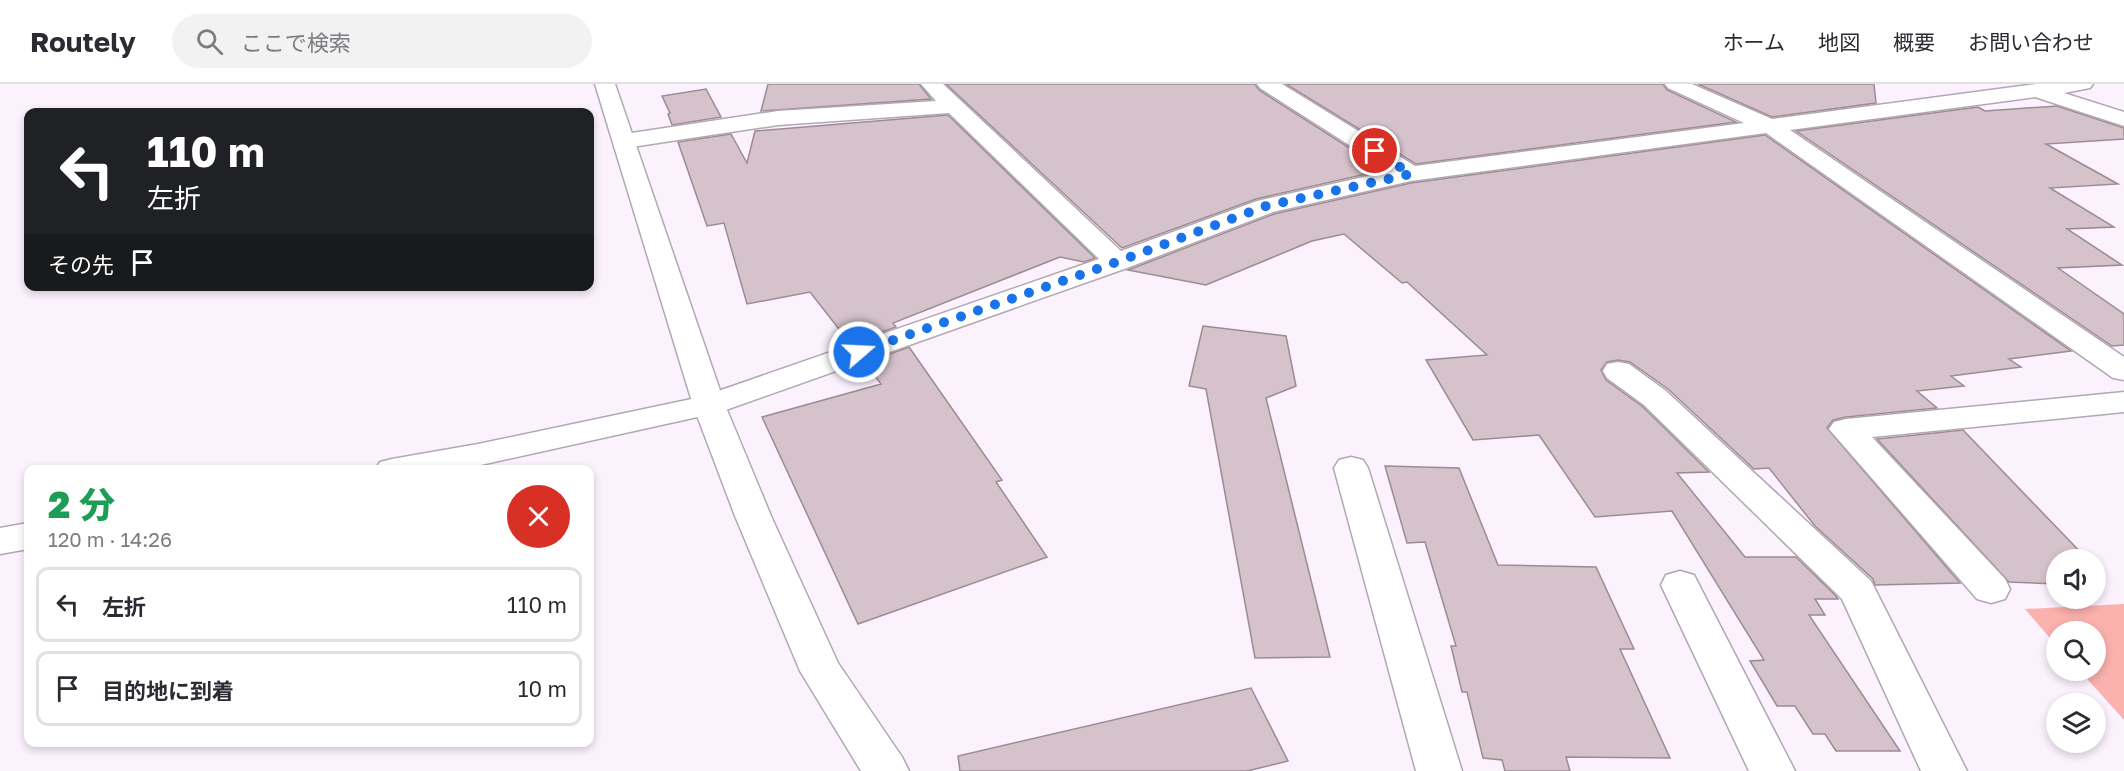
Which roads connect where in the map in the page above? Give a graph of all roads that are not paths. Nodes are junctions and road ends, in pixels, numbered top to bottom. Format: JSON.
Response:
{"nodes":[{"id":1,"x":605,"y":84,"type":"edge"},
{"id":2,"x":931,"y":84,"type":"edge"},
{"id":3,"x":1267,"y":84,"type":"edge"},
{"id":4,"x":1675,"y":84,"type":"edge"},
{"id":5,"x":2083,"y":84,"type":"edge"},
{"id":6,"x":2035,"y":90,"type":"junction"},
{"id":7,"x":954,"y":106,"type":"junction"},
{"id":8,"x":2124,"y":120,"type":"edge"},
{"id":9,"x":1770,"y":126,"type":"junction"},
{"id":10,"x":625,"y":141,"type":"junction"},
{"id":11,"x":1411,"y":174,"type":"junction"},
{"id":12,"x":1117,"y":262,"type":"junction"},
{"id":13,"x":1618,"y":371,"type":"dead end"},
{"id":14,"x":2124,"y":371,"type":"edge"},
{"id":15,"x":2124,"y":402,"type":"edge"},
{"id":16,"x":709,"y":405,"type":"junction"},
{"id":17,"x":421,"y":465,"type":"edge"},
{"id":18,"x":1351,"y":468,"type":"dead end"},
{"id":19,"x":24,"y":537,"type":"edge"},
{"id":20,"x":0,"y":541,"type":"edge"},
{"id":21,"x":1680,"y":585,"type":"dead end"},
{"id":22,"x":1991,"y":589,"type":"dead end"},
{"id":23,"x":886,"y":771,"type":"edge"},
{"id":24,"x":1439,"y":771,"type":"edge"},
{"id":25,"x":1772,"y":771,"type":"edge"},
{"id":26,"x":1944,"y":771,"type":"edge"}],
"edges":[{"from":1,"to":10,"type":"street"},
{"from":2,"to":7,"type":"street"},
{"from":3,"to":11,"type":"street"},
{"from":4,"to":9,"type":"street"},
{"from":5,"to":6,"type":"street"},
{"from":6,"to":8,"type":"street"},
{"from":6,"to":9,"type":"street"},
{"from":7,"to":10,"type":"street"},
{"from":7,"to":12,"type":"street"},
{"from":9,"to":11,"type":"street"},
{"from":9,"to":14,"type":"street"},
{"from":10,"to":16,"type":"street"},
{"from":11,"to":12,"type":"street"},
{"from":12,"to":16,"type":"street"},
{"from":13,"to":26,"type":"street"},
{"from":15,"to":22,"type":"street"},
{"from":16,"to":17,"type":"street"},
{"from":16,"to":23,"type":"street"},
{"from":18,"to":24,"type":"street"},
{"from":19,"to":20,"type":"street"},
{"from":21,"to":25,"type":"street"}]}
